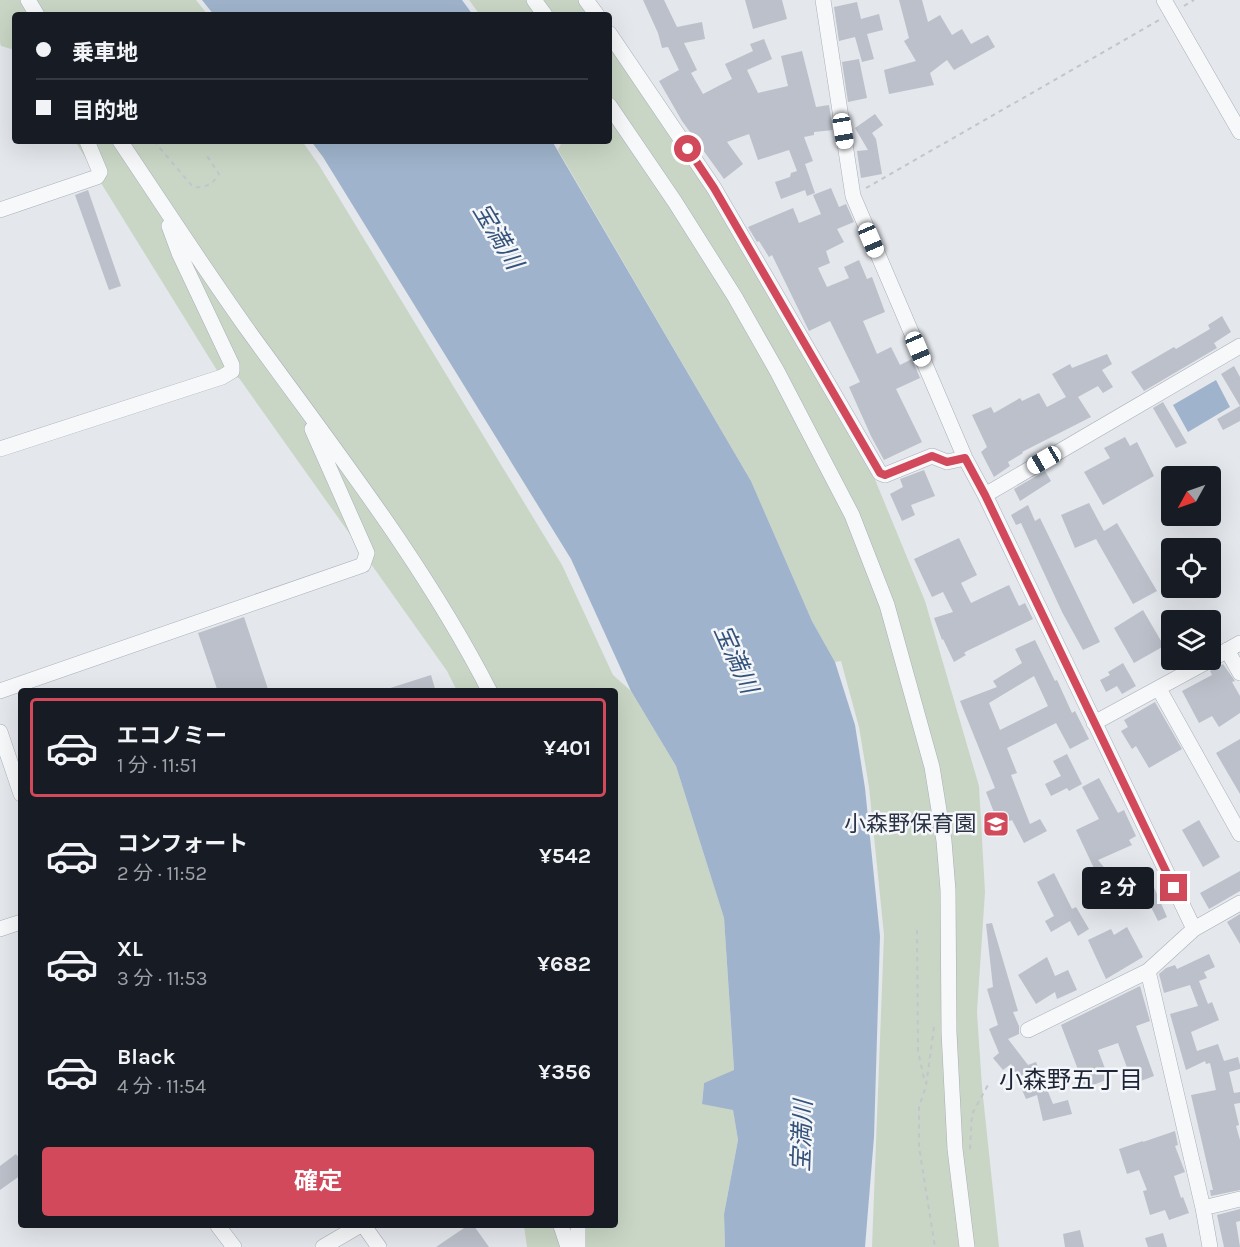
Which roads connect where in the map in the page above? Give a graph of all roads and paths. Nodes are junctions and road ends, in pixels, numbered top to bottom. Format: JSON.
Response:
{"nodes":[{"id":1,"x":823,"y":0,"type":"edge"},
{"id":2,"x":1194,"y":0,"type":"edge"},
{"id":3,"x":1168,"y":7,"type":"edge"},
{"id":4,"x":612,"y":37,"type":"edge"},
{"id":5,"x":612,"y":110,"type":"edge"},
{"id":6,"x":1240,"y":132,"type":"edge"},
{"id":7,"x":88,"y":144,"type":"edge"},
{"id":8,"x":122,"y":144,"type":"edge"},
{"id":9,"x":157,"y":144,"type":"edge"},
{"id":10,"x":207,"y":156,"type":"dead end"},
{"id":11,"x":852,"y":196,"type":"junction"},
{"id":12,"x":163,"y":206,"type":"junction"},
{"id":13,"x":0,"y":210,"type":"edge"},
{"id":14,"x":1240,"y":346,"type":"edge"},
{"id":15,"x":301,"y":401,"type":"junction"},
{"id":16,"x":0,"y":449,"type":"edge"},
{"id":17,"x":965,"y":458,"type":"junction"},
{"id":18,"x":985,"y":495,"type":"junction"},
{"id":19,"x":1234,"y":646,"type":"edge"},
{"id":20,"x":1221,"y":654,"type":"edge"},
{"id":21,"x":1192,"y":670,"type":"edge"},
{"id":22,"x":1240,"y":673,"type":"edge"},
{"id":23,"x":488,"y":688,"type":"edge"},
{"id":24,"x":1159,"y":689,"type":"junction"},
{"id":25,"x":0,"y":691,"type":"edge"},
{"id":26,"x":1094,"y":723,"type":"junction"},
{"id":27,"x":0,"y":732,"type":"edge"},
{"id":28,"x":18,"y":785,"type":"edge"},
{"id":29,"x":1240,"y":834,"type":"edge"},
{"id":30,"x":1240,"y":903,"type":"edge"},
{"id":31,"x":18,"y":923,"type":"edge"},
{"id":32,"x":0,"y":929,"type":"edge"},
{"id":33,"x":1194,"y":929,"type":"junction"},
{"id":34,"x":917,"y":930,"type":"dead end"},
{"id":35,"x":1148,"y":971,"type":"junction"},
{"id":36,"x":934,"y":1021,"type":"dead end"},
{"id":37,"x":1028,"y":1030,"type":"dead end"},
{"id":38,"x":988,"y":1084,"type":"dead end"},
{"id":39,"x":926,"y":1086,"type":"junction"},
{"id":40,"x":970,"y":1156,"type":"dead end"},
{"id":41,"x":1240,"y":1199,"type":"edge"},
{"id":42,"x":1203,"y":1208,"type":"junction"},
{"id":43,"x":220,"y":1228,"type":"edge"},
{"id":44,"x":355,"y":1228,"type":"edge"},
{"id":45,"x":365,"y":1228,"type":"edge"},
{"id":46,"x":562,"y":1228,"type":"edge"},
{"id":47,"x":578,"y":1228,"type":"edge"},
{"id":48,"x":234,"y":1247,"type":"edge"},
{"id":49,"x":323,"y":1247,"type":"edge"},
{"id":50,"x":379,"y":1247,"type":"edge"},
{"id":51,"x":568,"y":1247,"type":"edge"},
{"id":52,"x":578,"y":1247,"type":"edge"},
{"id":53,"x":935,"y":1247,"type":"edge"},
{"id":54,"x":967,"y":1247,"type":"edge"},
{"id":55,"x":1210,"y":1247,"type":"edge"}],
"edges":[{"from":1,"to":11,"type":"street"},
{"from":2,"to":3,"type":"path"},
{"from":3,"to":6,"type":"street"},
{"from":3,"to":11,"type":"path"},
{"from":4,"to":17,"type":"street"},
{"from":5,"to":54,"type":"street"},
{"from":7,"to":13,"type":"street"},
{"from":8,"to":12,"type":"street"},
{"from":9,"to":10,"type":"path"},
{"from":11,"to":17,"type":"street"},
{"from":12,"to":15,"type":"street"},
{"from":12,"to":16,"type":"street"},
{"from":14,"to":18,"type":"street"},
{"from":15,"to":23,"type":"street"},
{"from":15,"to":25,"type":"street"},
{"from":17,"to":18,"type":"street"},
{"from":18,"to":26,"type":"street"},
{"from":19,"to":20,"type":"street"},
{"from":19,"to":22,"type":"street"},
{"from":21,"to":24,"type":"street"},
{"from":24,"to":26,"type":"street"},
{"from":24,"to":29,"type":"street"},
{"from":26,"to":33,"type":"street"},
{"from":27,"to":28,"type":"street"},
{"from":30,"to":33,"type":"street"},
{"from":31,"to":32,"type":"street"},
{"from":33,"to":35,"type":"street"},
{"from":34,"to":39,"type":"path"},
{"from":35,"to":37,"type":"street"},
{"from":35,"to":42,"type":"street"},
{"from":36,"to":39,"type":"path"},
{"from":38,"to":40,"type":"path"},
{"from":39,"to":53,"type":"path"},
{"from":41,"to":42,"type":"street"},
{"from":42,"to":55,"type":"street"},
{"from":43,"to":48,"type":"street"},
{"from":44,"to":49,"type":"street"},
{"from":45,"to":50,"type":"street"},
{"from":46,"to":51,"type":"street"},
{"from":47,"to":52,"type":"street"}]}
